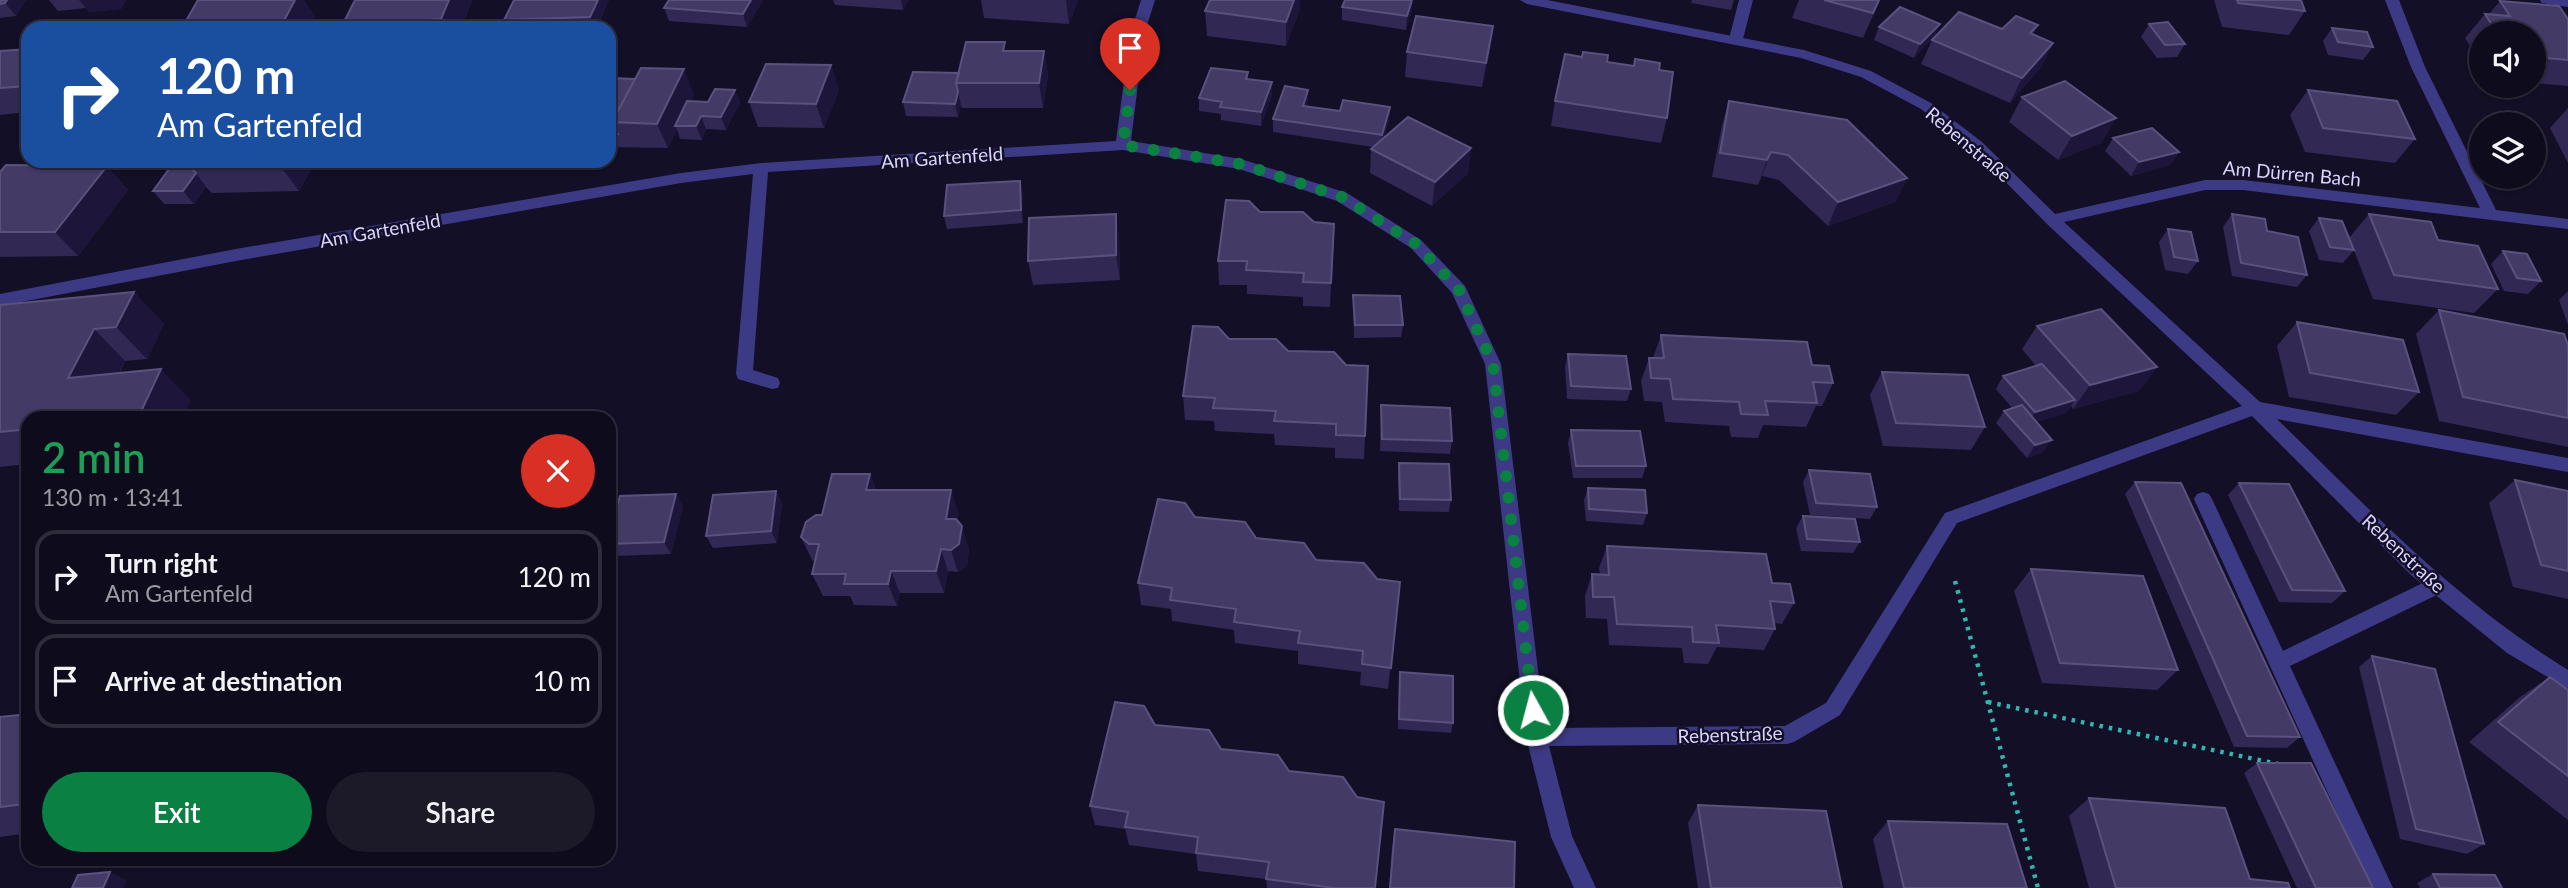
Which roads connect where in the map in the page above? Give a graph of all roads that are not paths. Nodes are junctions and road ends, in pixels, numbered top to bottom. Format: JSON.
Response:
{"nodes":[{"id":1,"x":1148,"y":0,"type":"edge"},
{"id":2,"x":1527,"y":0,"type":"edge"},
{"id":3,"x":1746,"y":0,"type":"edge"},
{"id":4,"x":2392,"y":0,"type":"edge"},
{"id":5,"x":2547,"y":0,"type":"edge"},
{"id":6,"x":2568,"y":3,"type":"edge"},
{"id":7,"x":1736,"y":39,"type":"junction"},
{"id":8,"x":1123,"y":145,"type":"junction"},
{"id":9,"x":761,"y":169,"type":"junction"},
{"id":10,"x":2490,"y":214,"type":"junction"},
{"id":11,"x":2052,"y":220,"type":"junction"},
{"id":12,"x":2568,"y":224,"type":"edge"},
{"id":13,"x":0,"y":300,"type":"edge"},
{"id":14,"x":772,"y":383,"type":"dead end"},
{"id":15,"x":2255,"y":408,"type":"junction"},
{"id":16,"x":2568,"y":466,"type":"edge"},
{"id":17,"x":2203,"y":499,"type":"dead end"},
{"id":18,"x":2438,"y":585,"type":"junction"},
{"id":19,"x":2279,"y":663,"type":"junction"},
{"id":20,"x":2568,"y":680,"type":"edge"},
{"id":21,"x":1536,"y":737,"type":"junction"},
{"id":22,"x":1585,"y":888,"type":"edge"},
{"id":23,"x":2382,"y":888,"type":"edge"}],
"edges":[{"from":1,"to":8,"type":"street"},
{"from":2,"to":7,"type":"street","name":"Rebenstraße"},
{"from":3,"to":7,"type":"street"},
{"from":4,"to":10,"type":"street"},
{"from":5,"to":6,"type":"street"},
{"from":7,"to":11,"type":"street","name":"Rebenstraße"},
{"from":8,"to":9,"type":"street","name":"Am Gartenfeld"},
{"from":8,"to":21,"type":"street","name":"Am Gartenfeld"},
{"from":9,"to":13,"type":"street","name":"Am Gartenfeld"},
{"from":9,"to":14,"type":"street"},
{"from":10,"to":11,"type":"street","name":"Am Dürren Bach"},
{"from":10,"to":12,"type":"street","name":"Am Dürren Bach"},
{"from":11,"to":15,"type":"street","name":"Rebenstraße"},
{"from":15,"to":16,"type":"street"},
{"from":15,"to":18,"type":"street","name":"Rebenstraße"},
{"from":15,"to":21,"type":"street","name":"Rebenstraße"},
{"from":17,"to":19,"type":"street"},
{"from":18,"to":19,"type":"street"},
{"from":18,"to":20,"type":"street","name":"Rebenstraße"},
{"from":19,"to":23,"type":"street"},
{"from":21,"to":22,"type":"street","name":"Am Gartenfeld"}]}
